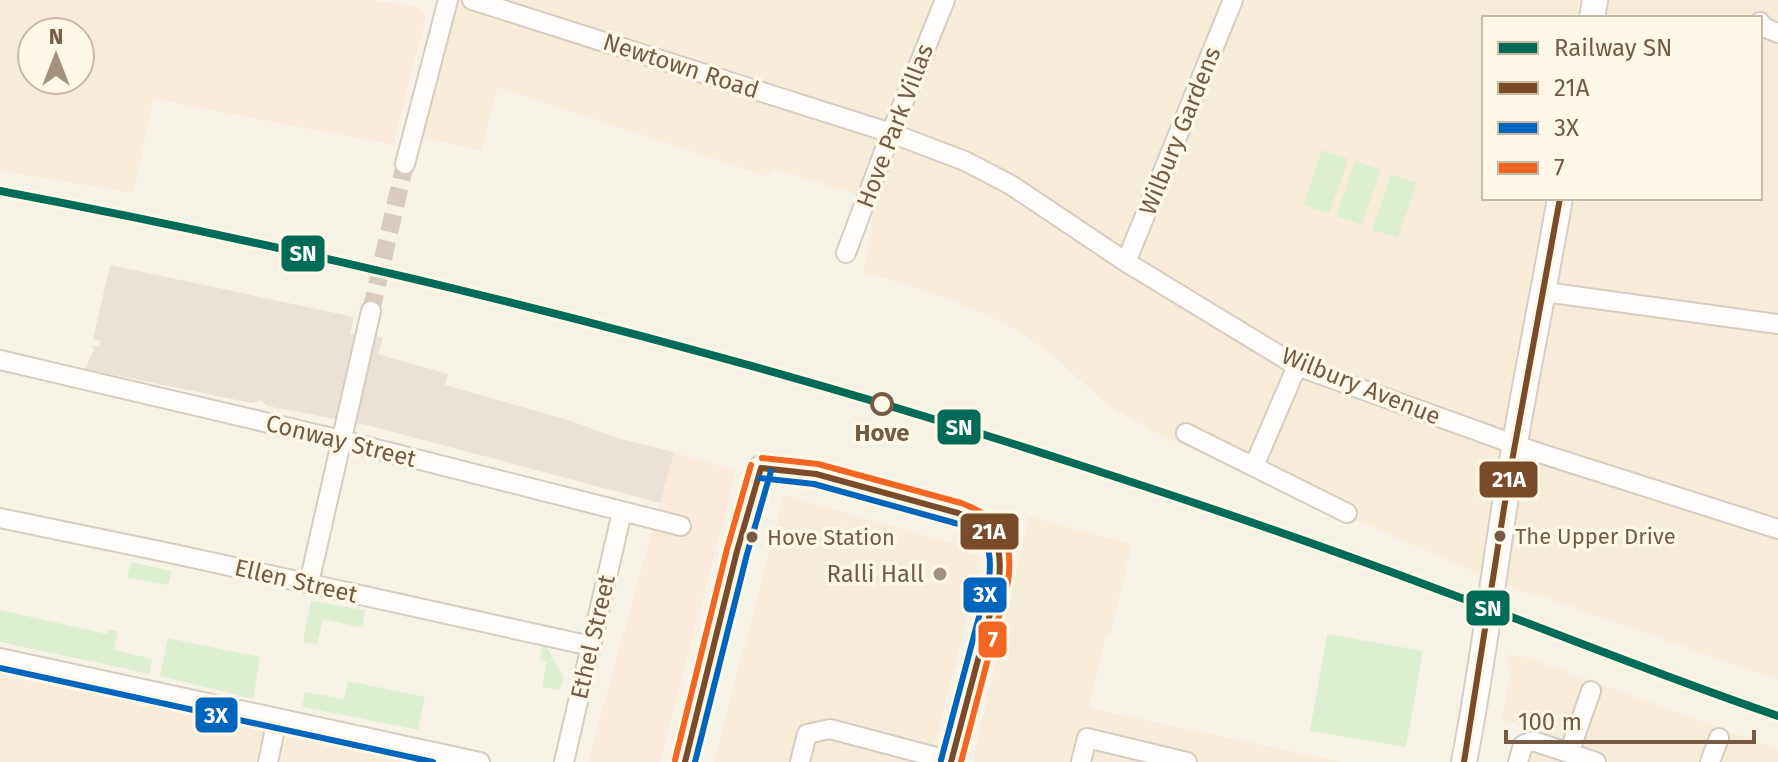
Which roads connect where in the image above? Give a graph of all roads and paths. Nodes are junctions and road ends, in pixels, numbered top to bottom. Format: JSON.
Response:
{"nodes":[{"id":1,"x":448,"y":0,"type":"edge"},
{"id":2,"x":472,"y":0,"type":"edge"},
{"id":3,"x":945,"y":0,"type":"edge"},
{"id":4,"x":1233,"y":0,"type":"edge"},
{"id":5,"x":891,"y":133,"type":"junction"},
{"id":6,"x":405,"y":164,"type":"tunnel mouth"},
{"id":7,"x":1560,"y":200,"type":"edge"},
{"id":8,"x":846,"y":253,"type":"dead end"},
{"id":9,"x":1126,"y":262,"type":"junction"},
{"id":10,"x":1545,"y":292,"type":"junction"},
{"id":11,"x":371,"y":311,"type":"tunnel mouth"},
{"id":12,"x":1778,"y":324,"type":"edge"},
{"id":13,"x":0,"y":360,"type":"edge"},
{"id":14,"x":1297,"y":366,"type":"junction"},
{"id":15,"x":1186,"y":433,"type":"dead end"},
{"id":16,"x":341,"y":440,"type":"junction"},
{"id":17,"x":1515,"y":444,"type":"junction"},
{"id":18,"x":1254,"y":466,"type":"junction"},
{"id":19,"x":761,"y":468,"type":"joint"},
{"id":20,"x":622,"y":512,"type":"junction"},
{"id":21,"x":1347,"y":513,"type":"dead end"},
{"id":22,"x":0,"y":518,"type":"edge"},
{"id":23,"x":681,"y":526,"type":"dead end"},
{"id":24,"x":1778,"y":529,"type":"edge"},
{"id":25,"x":309,"y":583,"type":"junction"},
{"id":26,"x":591,"y":646,"type":"junction"},
{"id":27,"x":0,"y":658,"type":"edge"},
{"id":28,"x":1591,"y":691,"type":"dead end"},
{"id":29,"x":277,"y":720,"type":"junction"},
{"id":30,"x":1719,"y":738,"type":"dead end"},
{"id":31,"x":1569,"y":753,"type":"junction"},
{"id":32,"x":951,"y":761,"type":"edge"},
{"id":33,"x":268,"y":762,"type":"edge"},
{"id":34,"x":480,"y":762,"type":"edge"},
{"id":35,"x":564,"y":762,"type":"edge"},
{"id":36,"x":685,"y":762,"type":"edge"},
{"id":37,"x":800,"y":762,"type":"edge"},
{"id":38,"x":1081,"y":762,"type":"edge"},
{"id":39,"x":1187,"y":762,"type":"edge"},
{"id":40,"x":1464,"y":762,"type":"edge"},
{"id":41,"x":1518,"y":762,"type":"edge"},
{"id":42,"x":1596,"y":762,"type":"edge"},
{"id":43,"x":1710,"y":762,"type":"edge"}],
"edges":[{"from":1,"to":6,"type":"street"},
{"from":2,"to":5,"type":"street","name":"Newtown Road"},
{"from":3,"to":5,"type":"street","name":"Hove Park Villas"},
{"from":4,"to":9,"type":"street","name":"Wilbury Gardens"},
{"from":5,"to":8,"type":"street","name":"Hove Park Villas"},
{"from":5,"to":9,"type":"street","name":"Wilbury Avenue"},
{"from":7,"to":10,"type":"main road"},
{"from":9,"to":14,"type":"street","name":"Wilbury Avenue"},
{"from":10,"to":12,"type":"street"},
{"from":10,"to":17,"type":"main road"},
{"from":11,"to":16,"type":"street"},
{"from":13,"to":16,"type":"street","name":"Conway Street"},
{"from":14,"to":17,"type":"street","name":"Wilbury Avenue"},
{"from":14,"to":18,"type":"street"},
{"from":15,"to":18,"type":"street"},
{"from":16,"to":20,"type":"street","name":"Conway Street"},
{"from":16,"to":25,"type":"street"},
{"from":17,"to":24,"type":"street","name":"Wilbury Avenue"},
{"from":17,"to":40,"type":"main road"},
{"from":18,"to":21,"type":"street"},
{"from":19,"to":32,"type":"main road"},
{"from":19,"to":36,"type":"street"},
{"from":20,"to":23,"type":"street","name":"Conway Street"},
{"from":20,"to":26,"type":"street","name":"Ethel Street"},
{"from":22,"to":25,"type":"street","name":"Ellen Street"},
{"from":25,"to":26,"type":"street","name":"Ellen Street"},
{"from":26,"to":35,"type":"street","name":"Ethel Street"},
{"from":27,"to":29,"type":"street"},
{"from":28,"to":31,"type":"street"},
{"from":29,"to":33,"type":"street"},
{"from":29,"to":34,"type":"street"},
{"from":30,"to":43,"type":"street"},
{"from":31,"to":41,"type":"street"},
{"from":31,"to":42,"type":"street"},
{"from":32,"to":37,"type":"street"},
{"from":38,"to":39,"type":"street"}]}
